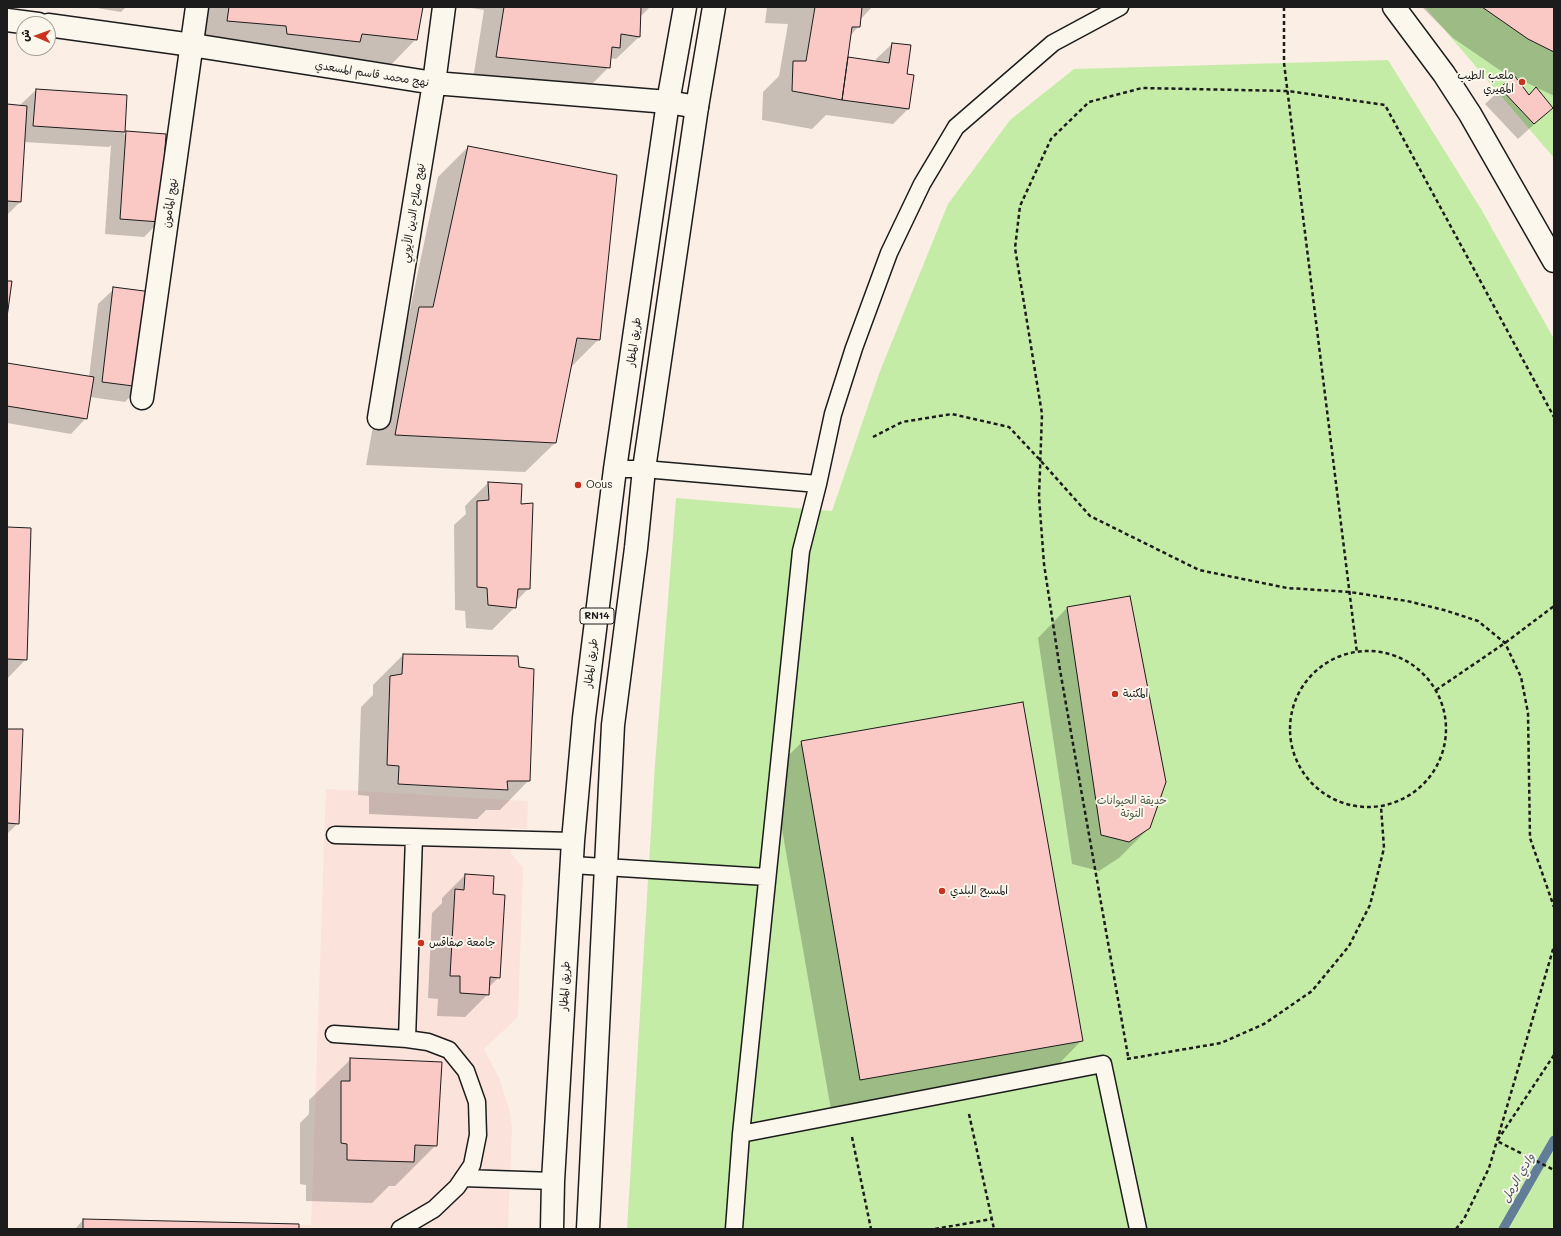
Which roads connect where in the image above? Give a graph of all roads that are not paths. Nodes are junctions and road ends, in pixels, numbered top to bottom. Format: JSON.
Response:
{"nodes":[{"id":1,"x":198,"y":7,"type":"edge"},
{"id":2,"x":444,"y":7,"type":"edge"},
{"id":3,"x":684,"y":7,"type":"edge"},
{"id":4,"x":714,"y":7,"type":"edge"},
{"id":5,"x":1120,"y":7,"type":"edge"},
{"id":6,"x":1378,"y":7,"type":"edge"},
{"id":7,"x":1394,"y":7,"type":"edge"},
{"id":8,"x":56,"y":26,"type":"edge"},
{"id":9,"x":1416,"y":35,"type":"junction"},
{"id":10,"x":192,"y":45,"type":"junction"},
{"id":11,"x":434,"y":83,"type":"junction"},
{"id":12,"x":668,"y":102,"type":"junction"},
{"id":13,"x":698,"y":107,"type":"junction"},
{"id":14,"x":1554,"y":262,"type":"edge"},
{"id":15,"x":142,"y":398,"type":"dead end"},
{"id":16,"x":379,"y":418,"type":"dead end"},
{"id":17,"x":615,"y":469,"type":"junction"},
{"id":18,"x":644,"y":470,"type":"junction"},
{"id":19,"x":818,"y":484,"type":"junction"},
{"id":20,"x":335,"y":834,"type":"dead end"},
{"id":21,"x":414,"y":837,"type":"junction"},
{"id":22,"x":573,"y":841,"type":"junction"},
{"id":23,"x":572,"y":865,"type":"junction"},
{"id":24,"x":605,"y":867,"type":"junction"},
{"id":25,"x":767,"y":877,"type":"junction"},
{"id":26,"x":334,"y":1034,"type":"dead end"},
{"id":27,"x":407,"y":1039,"type":"junction"},
{"id":28,"x":741,"y":1134,"type":"junction"},
{"id":29,"x":462,"y":1178,"type":"junction"},
{"id":30,"x":554,"y":1181,"type":"junction"},
{"id":31,"x":400,"y":1229,"type":"edge"},
{"id":32,"x":552,"y":1229,"type":"edge"},
{"id":33,"x":588,"y":1229,"type":"edge"},
{"id":34,"x":734,"y":1229,"type":"edge"},
{"id":35,"x":1138,"y":1229,"type":"edge"}],
"edges":[{"from":1,"to":10,"type":"main road","name":"نهج المأمون"},
{"from":2,"to":11,"type":"main road","name":"نهج صلاح الدين الأيوبي"},
{"from":3,"to":12,"type":"main road","name":"طريق المطار","number":"RN14"},
{"from":4,"to":13,"type":"main road","number":"RN14"},
{"from":5,"to":19,"type":"lane"},
{"from":6,"to":9,"type":"main road"},
{"from":7,"to":9,"type":"main road"},
{"from":8,"to":10,"type":"main road","name":"نهج محمد قاسم المسعدي"},
{"from":9,"to":14,"type":"main road"},
{"from":10,"to":11,"type":"main road","name":"نهج محمد قاسم المسعدي"},
{"from":10,"to":15,"type":"main road","name":"نهج المأمون"},
{"from":11,"to":12,"type":"main road","name":"نهج محمد قاسم المسعدي"},
{"from":11,"to":16,"type":"main road","name":"نهج صلاح الدين الأيوبي"},
{"from":12,"to":13,"type":"main road","name":"نهج محمد قاسم المسعدي"},
{"from":12,"to":17,"type":"main road","name":"طريق المطار","number":"RN14"},
{"from":13,"to":18,"type":"main road","number":"RN14"},
{"from":17,"to":18,"type":"lane"},
{"from":17,"to":22,"type":"main road","name":"طريق المطار","number":"RN14"},
{"from":18,"to":19,"type":"lane"},
{"from":18,"to":24,"type":"main road","number":"RN14"},
{"from":19,"to":25,"type":"lane"},
{"from":20,"to":21,"type":"lane"},
{"from":21,"to":22,"type":"lane"},
{"from":21,"to":27,"type":"lane"},
{"from":22,"to":23,"type":"main road","name":"طريق المطار","number":"RN14"},
{"from":23,"to":24,"type":"lane"},
{"from":23,"to":30,"type":"main road","name":"طريق المطار","number":"RN14"},
{"from":24,"to":25,"type":"lane"},
{"from":24,"to":33,"type":"main road","number":"RN14"},
{"from":25,"to":28,"type":"lane"},
{"from":26,"to":27,"type":"lane"},
{"from":27,"to":29,"type":"lane"},
{"from":28,"to":34,"type":"lane"},
{"from":28,"to":35,"type":"lane"},
{"from":29,"to":30,"type":"lane"},
{"from":29,"to":31,"type":"lane"},
{"from":30,"to":32,"type":"main road","name":"طريق المطار","number":"RN14"}]}
